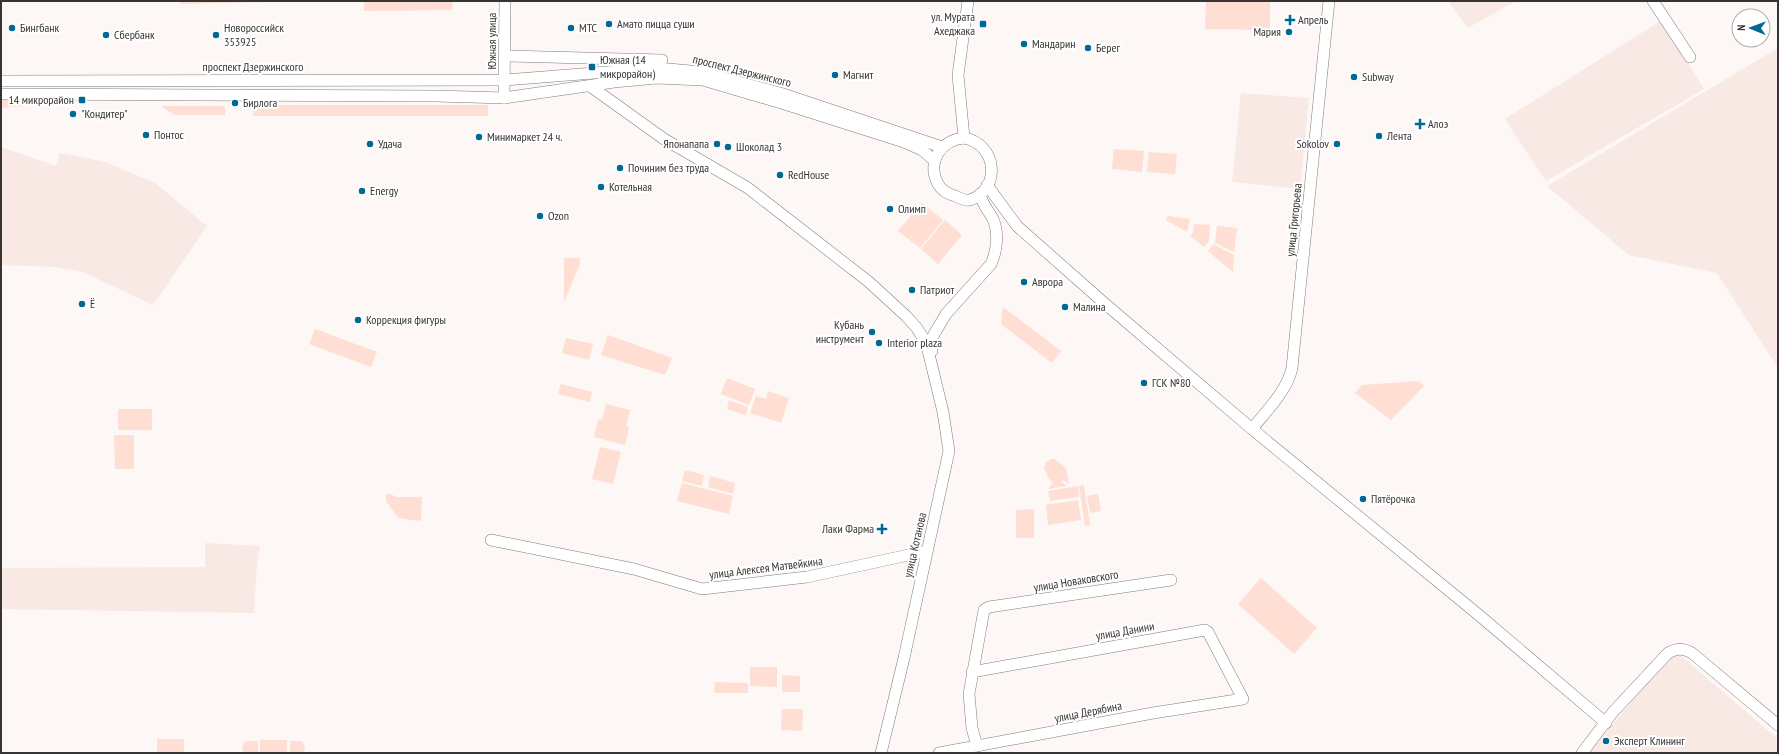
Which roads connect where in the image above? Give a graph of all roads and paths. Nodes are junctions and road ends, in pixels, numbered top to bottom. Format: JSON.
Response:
{"nodes":[{"id":1,"x":505,"y":1,"type":"edge"},
{"id":2,"x":968,"y":1,"type":"edge"},
{"id":3,"x":1329,"y":1,"type":"edge"},
{"id":4,"x":1653,"y":1,"type":"edge"},
{"id":5,"x":505,"y":56,"type":"junction"},
{"id":6,"x":1690,"y":57,"type":"dead end"},
{"id":7,"x":662,"y":60,"type":"dead end"},
{"id":8,"x":63,"y":80,"type":"junction"},
{"id":9,"x":504,"y":80,"type":"junction"},
{"id":10,"x":1,"y":81,"type":"edge"},
{"id":11,"x":603,"y":84,"type":"junction"},
{"id":12,"x":590,"y":86,"type":"junction"},
{"id":13,"x":1,"y":94,"type":"edge"},
{"id":14,"x":63,"y":95,"type":"junction"},
{"id":15,"x":606,"y":96,"type":"junction"},
{"id":16,"x":504,"y":98,"type":"junction"},
{"id":17,"x":964,"y":138,"type":"junction"},
{"id":18,"x":942,"y":147,"type":"junction"},
{"id":19,"x":935,"y":161,"type":"junction"},
{"id":20,"x":987,"y":185,"type":"junction"},
{"id":21,"x":980,"y":194,"type":"junction"},
{"id":22,"x":969,"y":200,"type":"junction"},
{"id":23,"x":1010,"y":217,"type":"junction"},
{"id":24,"x":995,"y":225,"type":"junction"},
{"id":25,"x":916,"y":327,"type":"junction"},
{"id":26,"x":930,"y":330,"type":"junction"},
{"id":27,"x":926,"y":342,"type":"junction"},
{"id":28,"x":943,"y":412,"type":"junction"},
{"id":29,"x":1252,"y":428,"type":"junction"},
{"id":30,"x":491,"y":540,"type":"dead end"},
{"id":31,"x":927,"y":551,"type":"junction"},
{"id":32,"x":1171,"y":580,"type":"dead end"},
{"id":33,"x":972,"y":672,"type":"junction"},
{"id":34,"x":1243,"y":699,"type":"joint"},
{"id":35,"x":1606,"y":723,"type":"junction"},
{"id":36,"x":1778,"y":725,"type":"edge"},
{"id":37,"x":977,"y":746,"type":"junction"},
{"id":38,"x":880,"y":753,"type":"edge"},
{"id":39,"x":939,"y":753,"type":"edge"},
{"id":40,"x":1582,"y":753,"type":"edge"}],
"edges":[{"from":1,"to":5,"type":"street","name":"Южная улица"},
{"from":2,"to":17,"type":"street"},
{"from":3,"to":29,"type":"street","name":"улица Григорьева"},
{"from":4,"to":6,"type":"street"},
{"from":5,"to":7,"type":"street"},
{"from":5,"to":9,"type":"street","name":"Южная улица"},
{"from":8,"to":9,"type":"street","name":"проспект Дзержинского"},
{"from":8,"to":10,"type":"street","name":"проспект Дзержинского"},
{"from":8,"to":14,"type":"street"},
{"from":9,"to":16,"type":"street"},
{"from":9,"to":18,"type":"street","name":"проспект Дзержинского"},
{"from":11,"to":12,"type":"street","name":"проспект Дзержинского"},
{"from":11,"to":15,"type":"street"},
{"from":11,"to":19,"type":"street","name":"проспект Дзержинского"},
{"from":12,"to":15,"type":"street"},
{"from":12,"to":16,"type":"street","name":"проспект Дзержинского"},
{"from":13,"to":14,"type":"street","name":"проспект Дзержинского"},
{"from":14,"to":16,"type":"street","name":"проспект Дзержинского"},
{"from":15,"to":25,"type":"street"},
{"from":17,"to":18,"type":"street"},
{"from":17,"to":20,"type":"street"},
{"from":18,"to":19,"type":"street"},
{"from":19,"to":22,"type":"street"},
{"from":20,"to":21,"type":"street"},
{"from":20,"to":23,"type":"street"},
{"from":21,"to":22,"type":"street"},
{"from":21,"to":24,"type":"street"},
{"from":22,"to":26,"type":"street"},
{"from":23,"to":24,"type":"street"},
{"from":23,"to":29,"type":"street"},
{"from":24,"to":28,"type":"street"},
{"from":25,"to":26,"type":"street"},
{"from":25,"to":27,"type":"street"},
{"from":26,"to":27,"type":"street"},
{"from":27,"to":28,"type":"street","name":"улица Котанова"},
{"from":28,"to":31,"type":"street","name":"улица Котанова"},
{"from":29,"to":35,"type":"street"},
{"from":30,"to":31,"type":"street","name":"улица Алексея Матвейкина"},
{"from":31,"to":38,"type":"street","name":"улица Котанова"},
{"from":32,"to":33,"type":"street","name":"улица Новаковского"},
{"from":33,"to":34,"type":"street","name":"улица Данини"},
{"from":33,"to":37,"type":"street"},
{"from":34,"to":37,"type":"street","name":"улица Дерябина"},
{"from":35,"to":36,"type":"street"},
{"from":35,"to":40,"type":"street"},
{"from":37,"to":39,"type":"street","name":"улица Дерябина"}]}
